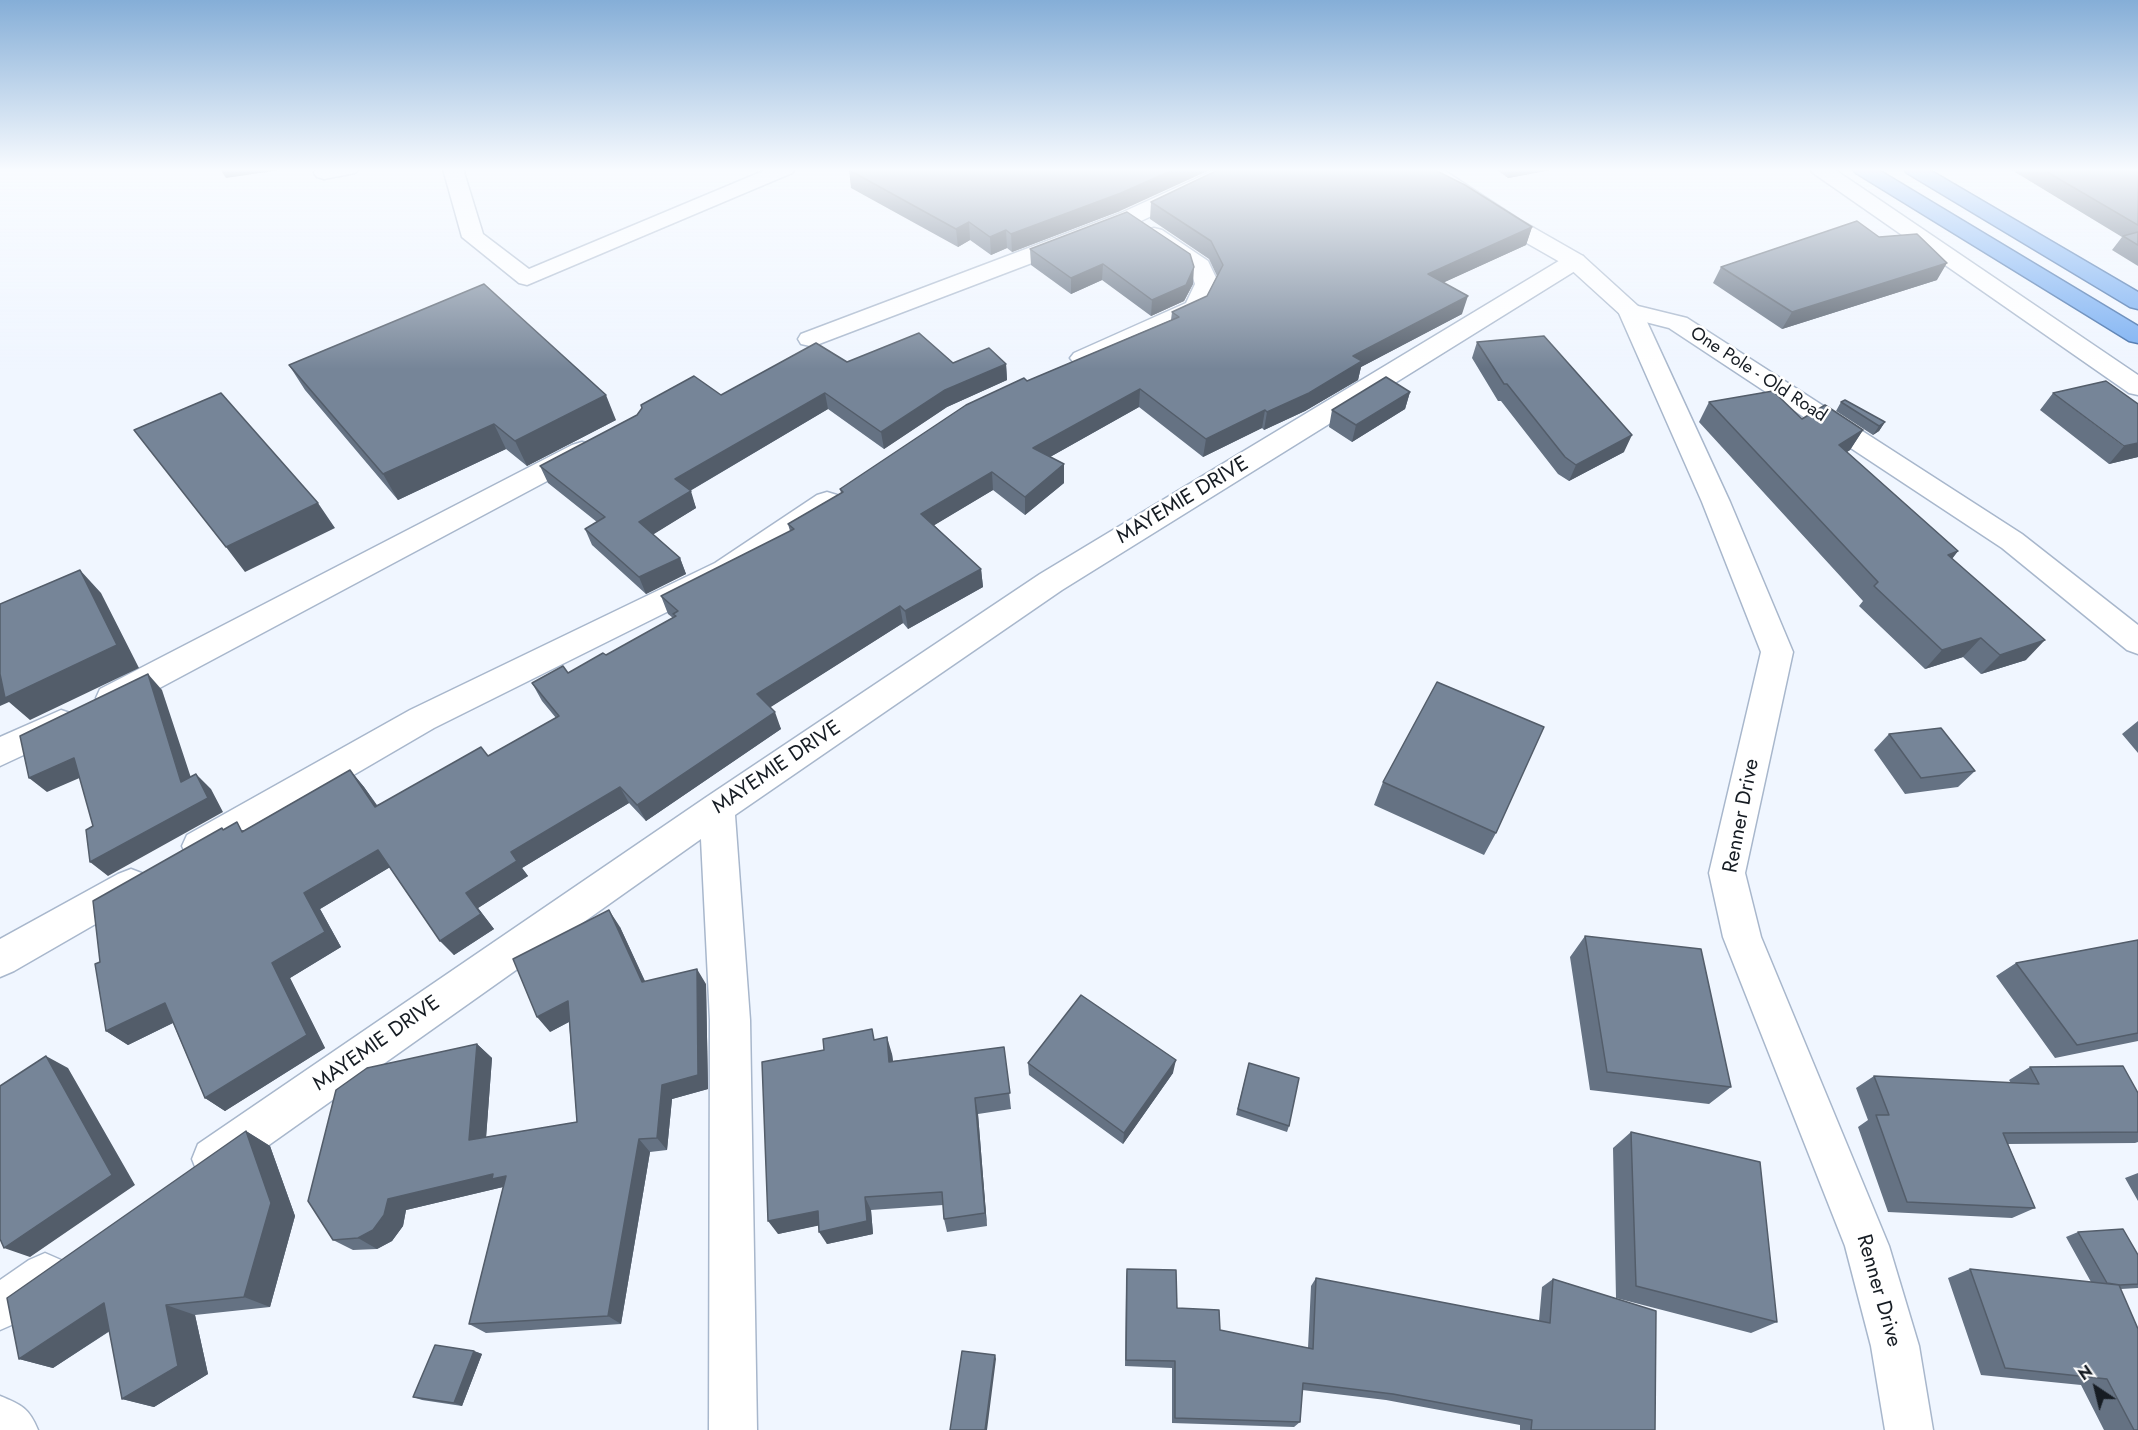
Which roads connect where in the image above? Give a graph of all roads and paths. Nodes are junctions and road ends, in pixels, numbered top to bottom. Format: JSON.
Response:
{"nodes":[{"id":1,"x":473,"y":236,"type":"edge"},
{"id":2,"x":626,"y":236,"type":"edge"},
{"id":3,"x":1082,"y":236,"type":"edge"},
{"id":4,"x":1155,"y":236,"type":"edge"},
{"id":5,"x":1531,"y":236,"type":"edge"},
{"id":6,"x":1917,"y":236,"type":"edge"},
{"id":7,"x":1973,"y":236,"type":"edge"},
{"id":8,"x":2026,"y":236,"type":"edge"},
{"id":9,"x":1575,"y":261,"type":"junction"},
{"id":10,"x":2138,"y":302,"type":"edge"},
{"id":11,"x":1630,"y":311,"type":"junction"},
{"id":12,"x":2138,"y":336,"type":"edge"},
{"id":13,"x":810,"y":339,"type":"dead end"},
{"id":14,"x":1055,"y":371,"type":"edge"},
{"id":15,"x":2138,"y":387,"type":"edge"},
{"id":16,"x":601,"y":441,"type":"edge"},
{"id":17,"x":852,"y":486,"type":"edge"},
{"id":18,"x":2138,"y":642,"type":"edge"},
{"id":19,"x":0,"y":752,"type":"edge"},
{"id":20,"x":717,"y":808,"type":"junction"},
{"id":21,"x":0,"y":960,"type":"edge"},
{"id":22,"x":187,"y":1177,"type":"edge"},
{"id":23,"x":69,"y":1259,"type":"edge"},
{"id":24,"x":0,"y":1307,"type":"edge"},
{"id":25,"x":0,"y":1420,"type":"edge"},
{"id":26,"x":14,"y":1430,"type":"edge"},
{"id":27,"x":733,"y":1430,"type":"edge"},
{"id":28,"x":1909,"y":1430,"type":"edge"}],
"edges":[{"from":1,"to":2,"type":"street"},
{"from":3,"to":13,"type":"street"},
{"from":4,"to":14,"type":"street"},
{"from":5,"to":9,"type":"street","name":"One Pole - Old Road"},
{"from":6,"to":15,"type":"street"},
{"from":7,"to":12,"type":"highway"},
{"from":8,"to":10,"type":"highway"},
{"from":9,"to":11,"type":"street","name":"One Pole - Old Road"},
{"from":9,"to":20,"type":"street","name":"MAYEMIE DRIVE"},
{"from":11,"to":18,"type":"street","name":"One Pole - Old Road"},
{"from":11,"to":28,"type":"street","name":"Renner Drive"},
{"from":16,"to":19,"type":"street"},
{"from":17,"to":21,"type":"street"},
{"from":20,"to":22,"type":"street","name":"MAYEMIE DRIVE"},
{"from":20,"to":27,"type":"street"},
{"from":23,"to":24,"type":"street"},
{"from":25,"to":26,"type":"street"}]}
